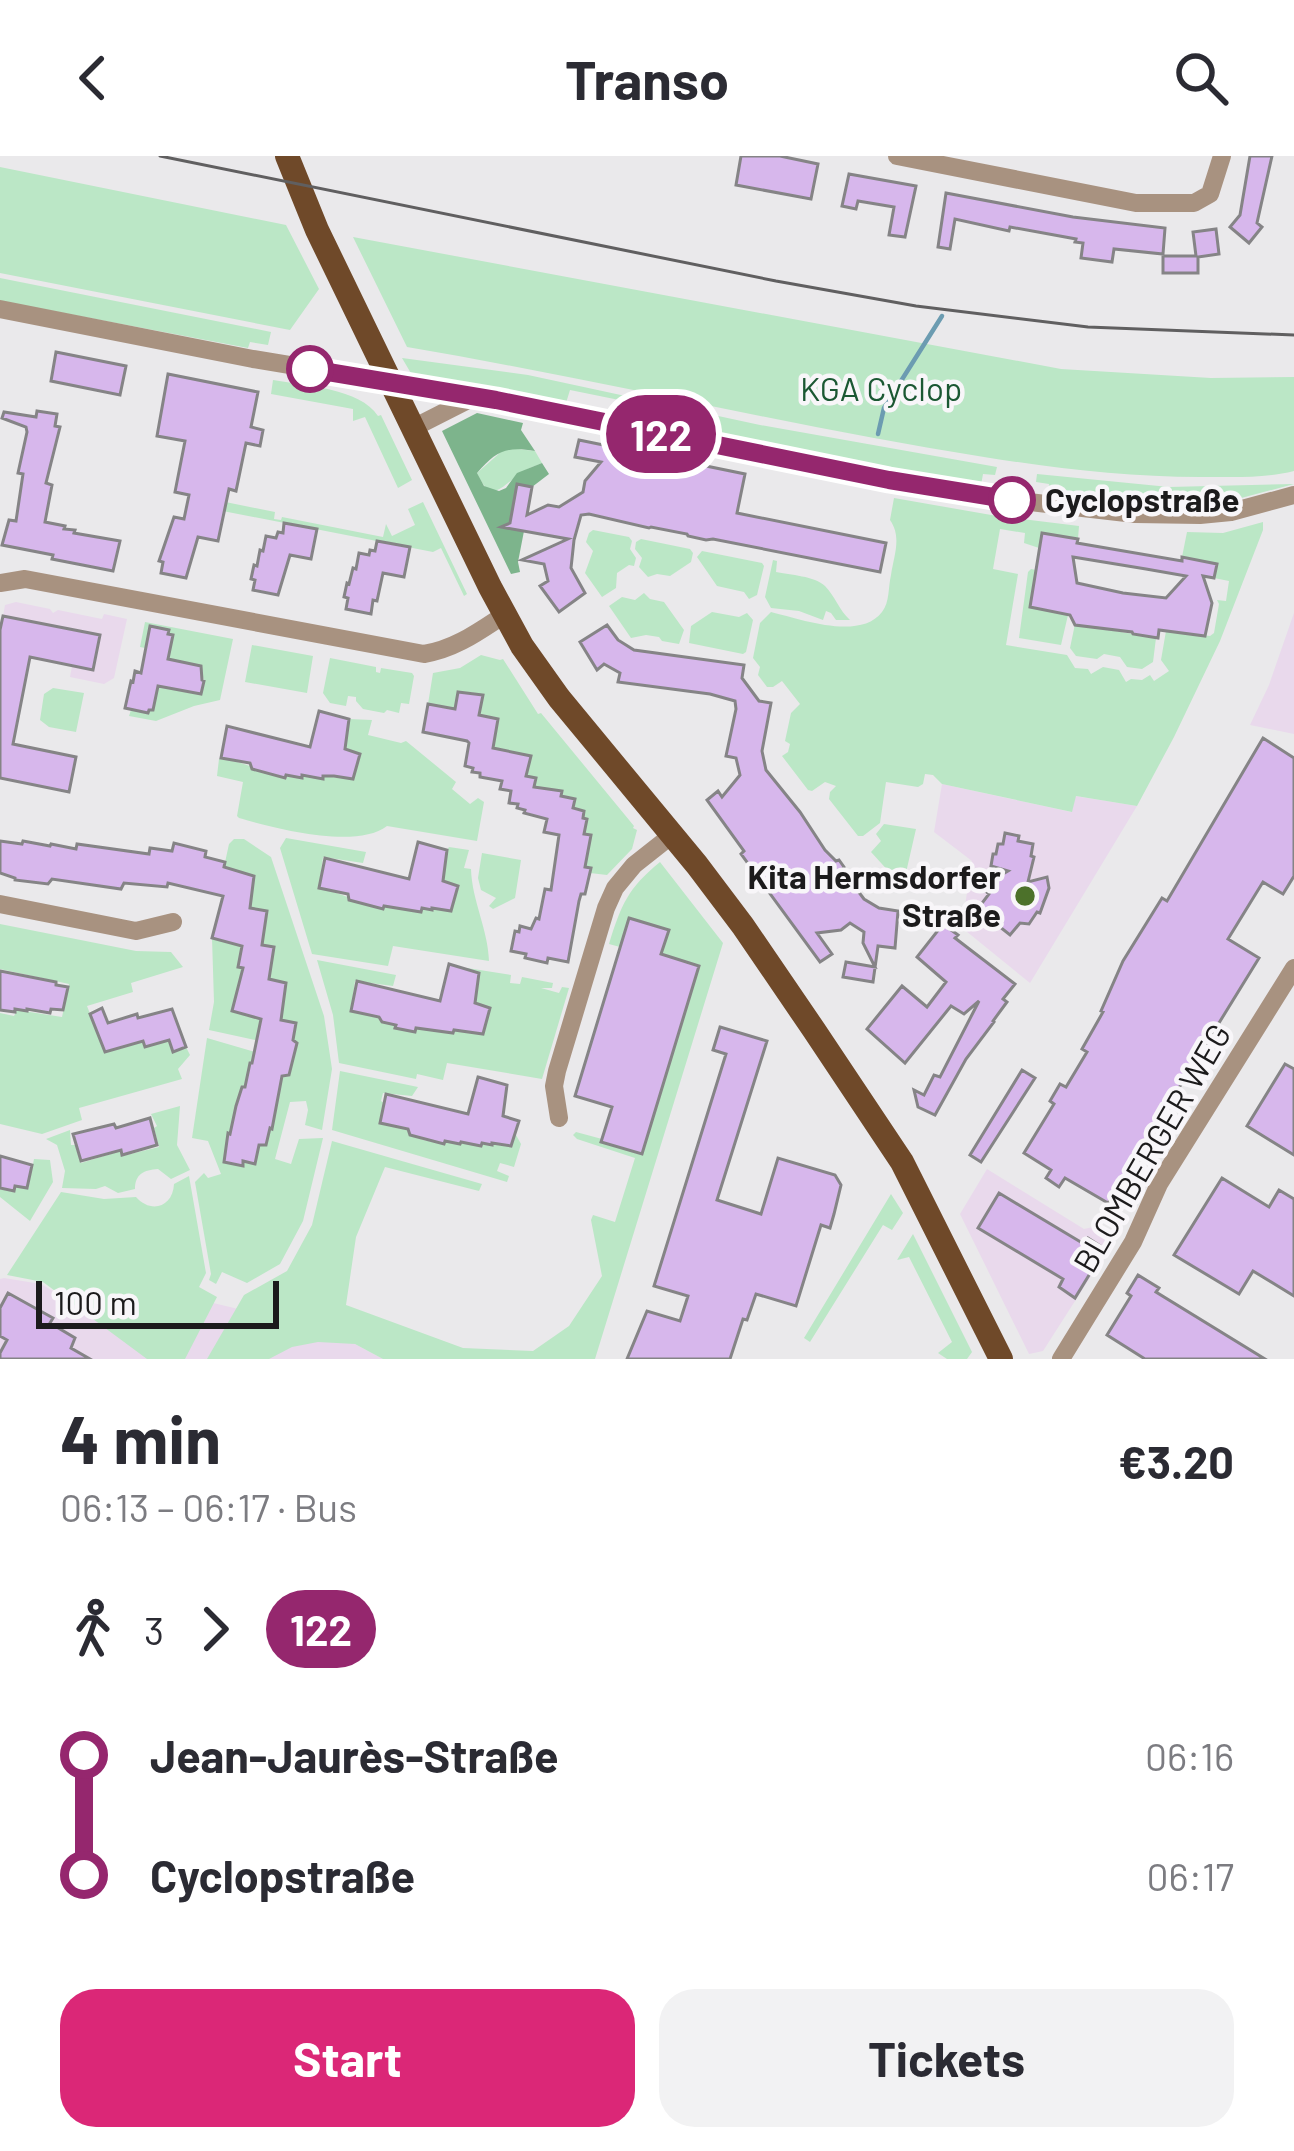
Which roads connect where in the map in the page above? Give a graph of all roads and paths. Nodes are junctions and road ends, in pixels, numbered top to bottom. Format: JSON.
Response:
{"nodes":[{"id":1,"x":287,"y":156,"type":"edge"},
{"id":2,"x":897,"y":156,"type":"edge"},
{"id":3,"x":1222,"y":156,"type":"edge"},
{"id":4,"x":933,"y":159,"type":"edge"},
{"id":5,"x":0,"y":309,"type":"edge"},
{"id":6,"x":391,"y":382,"type":"junction"},
{"id":7,"x":476,"y":396,"type":"junction"},
{"id":8,"x":413,"y":428,"type":"junction"},
{"id":9,"x":1294,"y":495,"type":"edge"},
{"id":10,"x":0,"y":583,"type":"edge"},
{"id":11,"x":504,"y":615,"type":"junction"},
{"id":12,"x":672,"y":835,"type":"junction"},
{"id":13,"x":0,"y":904,"type":"edge"},
{"id":14,"x":173,"y":922,"type":"dead end"},
{"id":15,"x":1294,"y":968,"type":"edge"},
{"id":16,"x":559,"y":1118,"type":"dead end"},
{"id":17,"x":1001,"y":1359,"type":"edge"},
{"id":18,"x":1061,"y":1359,"type":"edge"}],
"edges":[{"from":1,"to":6,"type":"main road"},
{"from":2,"to":4,"type":"street"},
{"from":3,"to":4,"type":"street"},
{"from":5,"to":6,"type":"street"},
{"from":6,"to":7,"type":"street"},
{"from":6,"to":8,"type":"main road"},
{"from":7,"to":8,"type":"street"},
{"from":7,"to":9,"type":"street"},
{"from":8,"to":11,"type":"main road"},
{"from":10,"to":11,"type":"street"},
{"from":11,"to":12,"type":"main road"},
{"from":12,"to":16,"type":"street"},
{"from":12,"to":17,"type":"main road"},
{"from":13,"to":14,"type":"street"},
{"from":15,"to":18,"type":"street","name":"BLOMBERGER WEG"}]}
